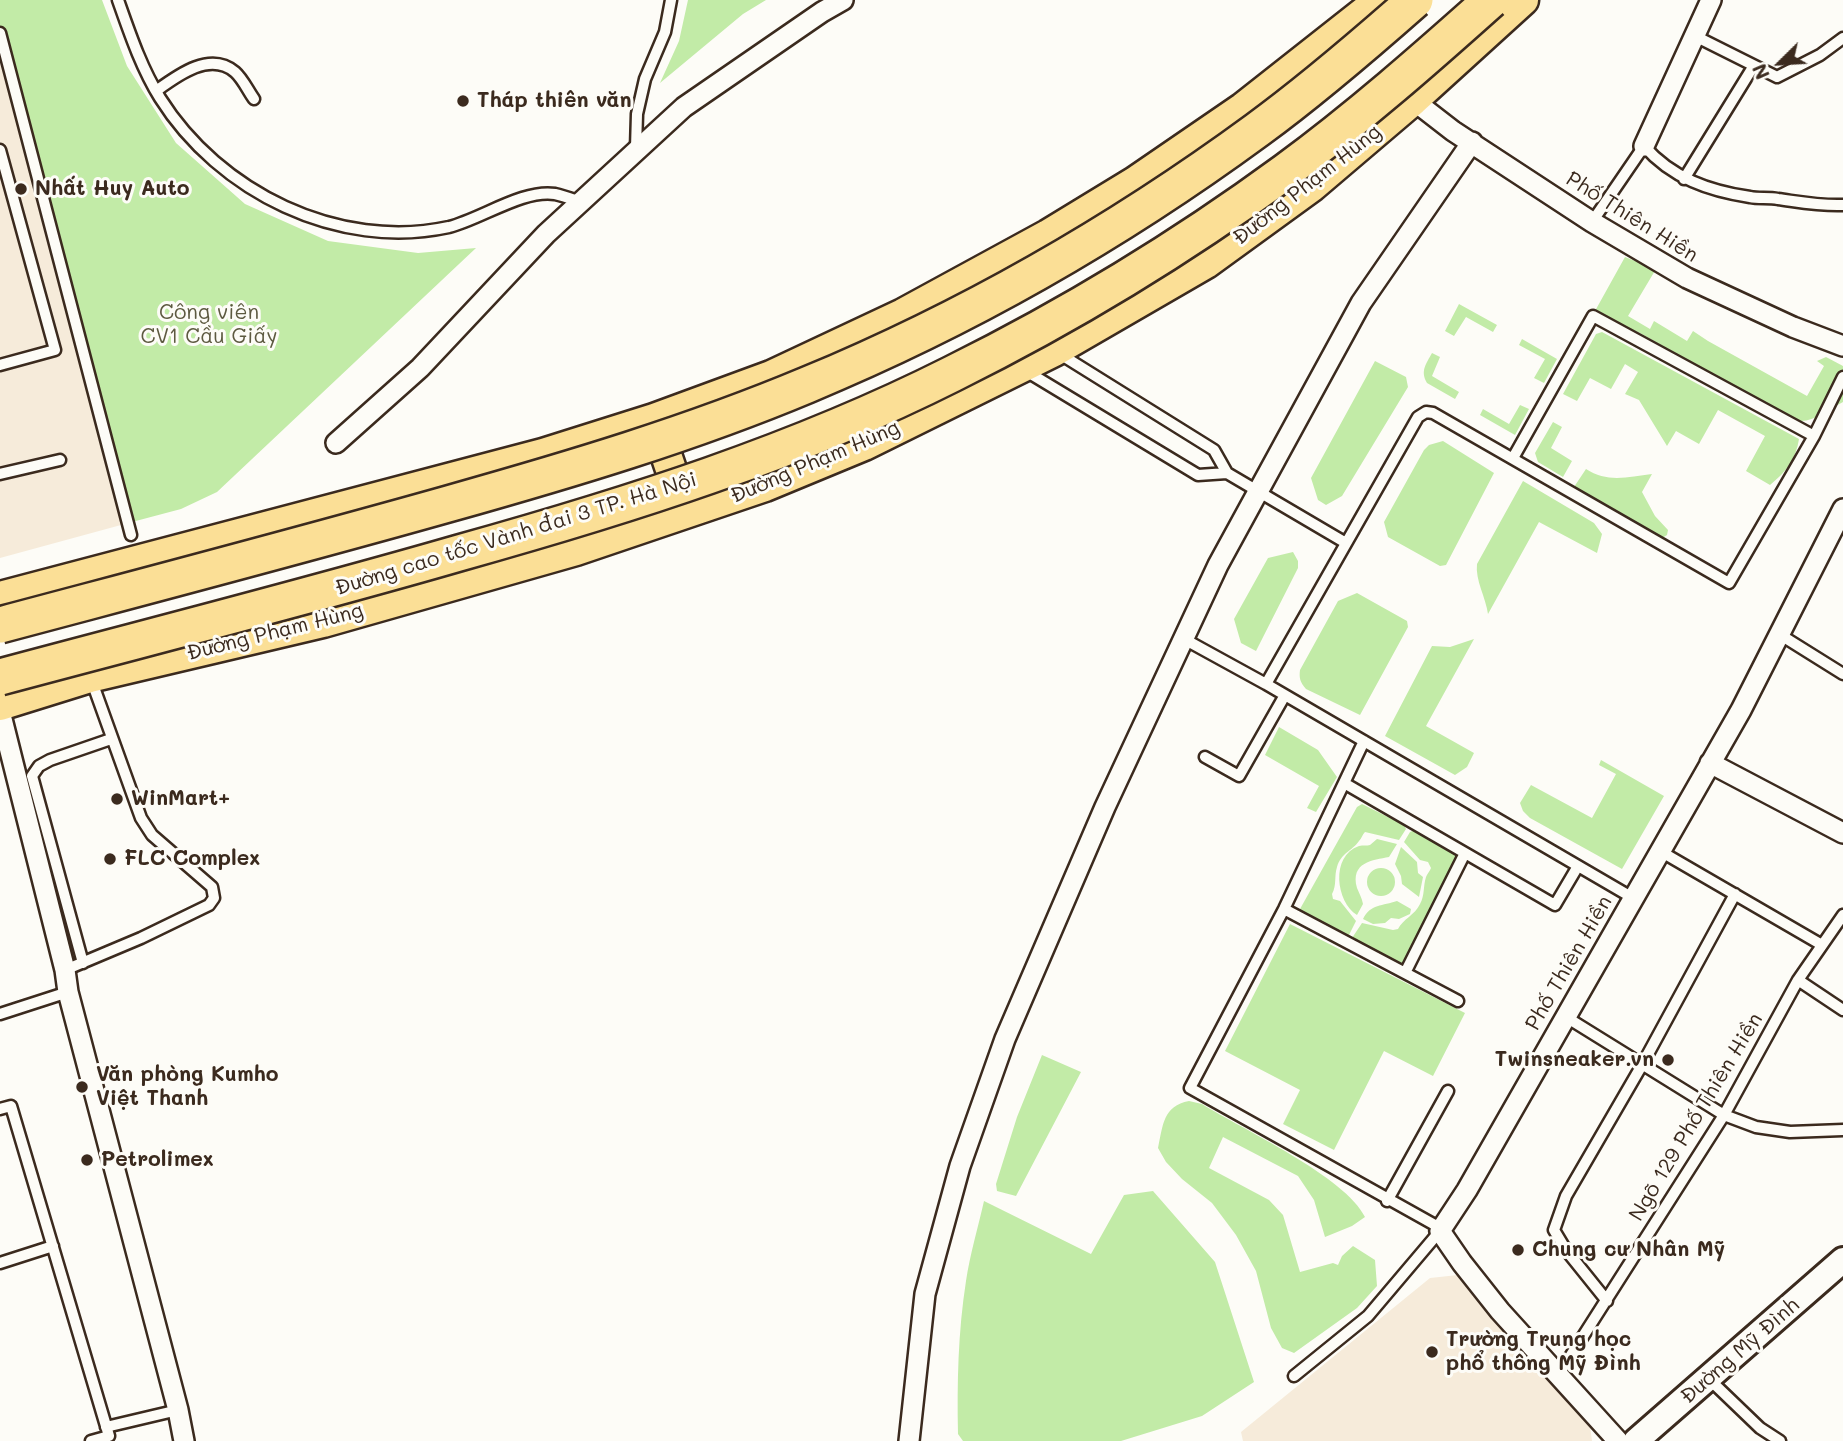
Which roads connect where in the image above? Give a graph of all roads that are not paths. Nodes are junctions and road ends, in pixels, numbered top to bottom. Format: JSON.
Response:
{"nodes":[{"id":1,"x":118,"y":0,"type":"edge"},
{"id":2,"x":671,"y":0,"type":"edge"},
{"id":3,"x":843,"y":0,"type":"edge"},
{"id":4,"x":1380,"y":0,"type":"edge"},
{"id":5,"x":1415,"y":0,"type":"edge"},
{"id":6,"x":1491,"y":0,"type":"edge"},
{"id":7,"x":1523,"y":0,"type":"edge"},
{"id":8,"x":1711,"y":0,"type":"edge"},
{"id":9,"x":0,"y":33,"type":"edge"},
{"id":10,"x":1695,"y":36,"type":"junction"},
{"id":11,"x":1843,"y":38,"type":"edge"},
{"id":12,"x":1753,"y":66,"type":"junction"},
{"id":13,"x":156,"y":91,"type":"junction"},
{"id":14,"x":254,"y":99,"type":"dead end"},
{"id":15,"x":1413,"y":100,"type":"junction"},
{"id":16,"x":1472,"y":142,"type":"junction"},
{"id":17,"x":1644,"y":146,"type":"junction"},
{"id":18,"x":0,"y":150,"type":"edge"},
{"id":19,"x":636,"y":151,"type":"junction"},
{"id":20,"x":1684,"y":179,"type":"junction"},
{"id":21,"x":581,"y":202,"type":"junction"},
{"id":22,"x":1843,"y":205,"type":"edge"},
{"id":23,"x":1592,"y":222,"type":"junction"},
{"id":24,"x":1843,"y":345,"type":"edge"},
{"id":25,"x":1054,"y":351,"type":"junction"},
{"id":26,"x":0,"y":365,"type":"edge"},
{"id":27,"x":1020,"y":367,"type":"junction"},
{"id":28,"x":1843,"y":377,"type":"edge"},
{"id":29,"x":653,"y":419,"type":"junction"},
{"id":30,"x":1814,"y":436,"type":"junction"},
{"id":31,"x":336,"y":443,"type":"dead end"},
{"id":32,"x":1513,"y":458,"type":"junction"},
{"id":33,"x":60,"y":460,"type":"dead end"},
{"id":34,"x":1227,"y":472,"type":"junction"},
{"id":35,"x":0,"y":474,"type":"edge"},
{"id":36,"x":1258,"y":491,"type":"junction"},
{"id":37,"x":1843,"y":509,"type":"edge"},
{"id":38,"x":686,"y":514,"type":"junction"},
{"id":39,"x":131,"y":535,"type":"dead end"},
{"id":40,"x":1346,"y":543,"type":"junction"},
{"id":41,"x":0,"y":597,"type":"edge"},
{"id":42,"x":0,"y":625,"type":"edge"},
{"id":43,"x":1779,"y":634,"type":"junction"},
{"id":44,"x":1184,"y":639,"type":"junction"},
{"id":45,"x":1843,"y":674,"type":"edge"},
{"id":46,"x":0,"y":677,"type":"edge"},
{"id":47,"x":90,"y":677,"type":"junction"},
{"id":48,"x":1266,"y":684,"type":"junction"},
{"id":49,"x":1285,"y":695,"type":"junction"},
{"id":50,"x":0,"y":705,"type":"edge"},
{"id":51,"x":0,"y":711,"type":"edge"},
{"id":52,"x":111,"y":739,"type":"junction"},
{"id":53,"x":1364,"y":741,"type":"junction"},
{"id":54,"x":1205,"y":757,"type":"dead end"},
{"id":55,"x":1710,"y":763,"type":"junction"},
{"id":56,"x":1344,"y":783,"type":"junction"},
{"id":57,"x":1843,"y":833,"type":"edge"},
{"id":58,"x":1660,"y":852,"type":"junction"},
{"id":59,"x":1465,"y":853,"type":"junction"},
{"id":60,"x":1578,"y":866,"type":"junction"},
{"id":61,"x":1735,"y":894,"type":"junction"},
{"id":62,"x":1633,"y":898,"type":"junction"},
{"id":63,"x":1284,"y":909,"type":"junction"},
{"id":64,"x":1843,"y":915,"type":"edge"},
{"id":65,"x":1822,"y":945,"type":"junction"},
{"id":66,"x":74,"y":967,"type":"junction"},
{"id":67,"x":1405,"y":973,"type":"junction"},
{"id":68,"x":1798,"y":980,"type":"junction"},
{"id":69,"x":68,"y":992,"type":"junction"},
{"id":70,"x":1458,"y":1001,"type":"dead end"},
{"id":71,"x":1843,"y":1010,"type":"edge"},
{"id":72,"x":0,"y":1014,"type":"edge"},
{"id":73,"x":1566,"y":1017,"type":"junction"},
{"id":74,"x":1642,"y":1065,"type":"junction"},
{"id":75,"x":1448,"y":1091,"type":"dead end"},
{"id":76,"x":0,"y":1109,"type":"edge"},
{"id":77,"x":1724,"y":1115,"type":"junction"},
{"id":78,"x":1843,"y":1130,"type":"edge"},
{"id":79,"x":1387,"y":1200,"type":"junction"},
{"id":80,"x":1440,"y":1231,"type":"junction"},
{"id":81,"x":53,"y":1246,"type":"junction"},
{"id":82,"x":1843,"y":1260,"type":"edge"},
{"id":83,"x":0,"y":1263,"type":"edge"},
{"id":84,"x":1607,"y":1301,"type":"junction"},
{"id":85,"x":1559,"y":1374,"type":"junction"},
{"id":86,"x":1294,"y":1376,"type":"dead end"},
{"id":87,"x":1708,"y":1378,"type":"junction"},
{"id":88,"x":178,"y":1410,"type":"junction"},
{"id":89,"x":106,"y":1427,"type":"junction"},
{"id":90,"x":91,"y":1441,"type":"edge"},
{"id":91,"x":184,"y":1441,"type":"edge"},
{"id":92,"x":909,"y":1441,"type":"edge"},
{"id":93,"x":1618,"y":1441,"type":"edge"},
{"id":94,"x":1636,"y":1441,"type":"edge"},
{"id":95,"x":1780,"y":1441,"type":"edge"}],
"edges":[{"from":1,"to":13,"type":"lane"},
{"from":2,"to":19,"type":"lane"},
{"from":3,"to":19,"type":"street"},
{"from":4,"to":29,"type":"main road"},
{"from":5,"to":42,"type":"highway","bridge":true},
{"from":6,"to":46,"type":"highway","name":"Đường cao tốc Vành đai 3 TP. Hà Nội","bridge":true},
{"from":7,"to":15,"type":"main road","name":"Đường Phạm Hùng"},
{"from":8,"to":10,"type":"street"},
{"from":9,"to":39,"type":"lane"},
{"from":10,"to":12,"type":"lane"},
{"from":10,"to":17,"type":"street"},
{"from":11,"to":12,"type":"lane"},
{"from":12,"to":20,"type":"lane"},
{"from":13,"to":14,"type":"lane"},
{"from":13,"to":21,"type":"lane"},
{"from":15,"to":16,"type":"street","name":"Phố Thiên Hiền"},
{"from":15,"to":25,"type":"main road","name":"Đường Phạm Hùng"},
{"from":16,"to":23,"type":"street","name":"Phố Thiên Hiền"},
{"from":16,"to":36,"type":"street"},
{"from":17,"to":20,"type":"lane"},
{"from":17,"to":23,"type":"lane"},
{"from":18,"to":26,"type":"lane"},
{"from":19,"to":21,"type":"street"},
{"from":20,"to":22,"type":"lane"},
{"from":21,"to":31,"type":"street"},
{"from":23,"to":24,"type":"street","name":"Phố Thiên Hiền"},
{"from":25,"to":27,"type":"main road","name":"Đường Phạm Hùng"},
{"from":25,"to":34,"type":"lane"},
{"from":27,"to":34,"type":"lane"},
{"from":27,"to":38,"type":"main road","name":"Đường Phạm Hùng"},
{"from":28,"to":30,"type":"lane"},
{"from":29,"to":38,"type":"main road"},
{"from":29,"to":41,"type":"main road"},
{"from":30,"to":32,"type":"lane"},
{"from":30,"to":32,"type":"lane"},
{"from":32,"to":40,"type":"lane"},
{"from":33,"to":35,"type":"lane"},
{"from":34,"to":36,"type":"lane"},
{"from":36,"to":40,"type":"lane"},
{"from":36,"to":44,"type":"street"},
{"from":37,"to":43,"type":"street","name":"Phố Thiên Hiền"},
{"from":38,"to":47,"type":"main road","name":"Đường Phạm Hùng"},
{"from":40,"to":48,"type":"lane"},
{"from":43,"to":45,"type":"lane"},
{"from":43,"to":55,"type":"street","name":"Phố Thiên Hiền"},
{"from":44,"to":48,"type":"lane"},
{"from":44,"to":92,"type":"street"},
{"from":47,"to":50,"type":"main road","name":"Đường Phạm Hùng"},
{"from":47,"to":52,"type":"lane"},
{"from":48,"to":49,"type":"lane"},
{"from":49,"to":53,"type":"lane"},
{"from":49,"to":54,"type":"lane"},
{"from":51,"to":66,"type":"street"},
{"from":52,"to":66,"type":"lane"},
{"from":52,"to":66,"type":"lane"},
{"from":53,"to":56,"type":"lane"},
{"from":53,"to":60,"type":"lane"},
{"from":55,"to":57,"type":"street"},
{"from":55,"to":58,"type":"street","name":"Phố Thiên Hiền"},
{"from":56,"to":59,"type":"lane"},
{"from":56,"to":63,"type":"lane"},
{"from":58,"to":61,"type":"lane"},
{"from":58,"to":62,"type":"street","name":"Phố Thiên Hiền"},
{"from":59,"to":60,"type":"lane"},
{"from":59,"to":67,"type":"lane"},
{"from":60,"to":62,"type":"lane"},
{"from":61,"to":65,"type":"lane"},
{"from":61,"to":74,"type":"lane"},
{"from":62,"to":73,"type":"street","name":"Phố Thiên Hiền"},
{"from":63,"to":67,"type":"lane"},
{"from":63,"to":79,"type":"lane"},
{"from":64,"to":65,"type":"lane","name":"Ngõ 129 Phố Thiên Hiền"},
{"from":65,"to":68,"type":"lane","name":"Ngõ 129 Phố Thiên Hiền"},
{"from":66,"to":69,"type":"street"},
{"from":67,"to":70,"type":"lane"},
{"from":68,"to":71,"type":"lane"},
{"from":68,"to":77,"type":"lane","name":"Ngõ 129 Phố Thiên Hiền"},
{"from":69,"to":72,"type":"lane"},
{"from":69,"to":88,"type":"street"},
{"from":73,"to":74,"type":"lane"},
{"from":73,"to":80,"type":"street","name":"Phố Thiên Hiền"},
{"from":74,"to":77,"type":"lane"},
{"from":74,"to":84,"type":"lane"},
{"from":75,"to":79,"type":"lane"},
{"from":76,"to":81,"type":"lane"},
{"from":77,"to":78,"type":"lane"},
{"from":77,"to":84,"type":"lane","name":"Ngõ 129 Phố Thiên Hiền"},
{"from":79,"to":80,"type":"lane"},
{"from":80,"to":85,"type":"street"},
{"from":80,"to":86,"type":"lane"},
{"from":81,"to":83,"type":"lane"},
{"from":81,"to":89,"type":"lane"},
{"from":82,"to":87,"type":"street","name":"Đường Mỹ Đình"},
{"from":84,"to":85,"type":"lane","name":"Ngõ 129 Phố Thiên Hiền"},
{"from":85,"to":93,"type":"street"},
{"from":87,"to":94,"type":"street","name":"Đường Mỹ Đình"},
{"from":87,"to":95,"type":"lane"},
{"from":88,"to":89,"type":"lane"},
{"from":88,"to":91,"type":"street"},
{"from":89,"to":90,"type":"lane"}]}
